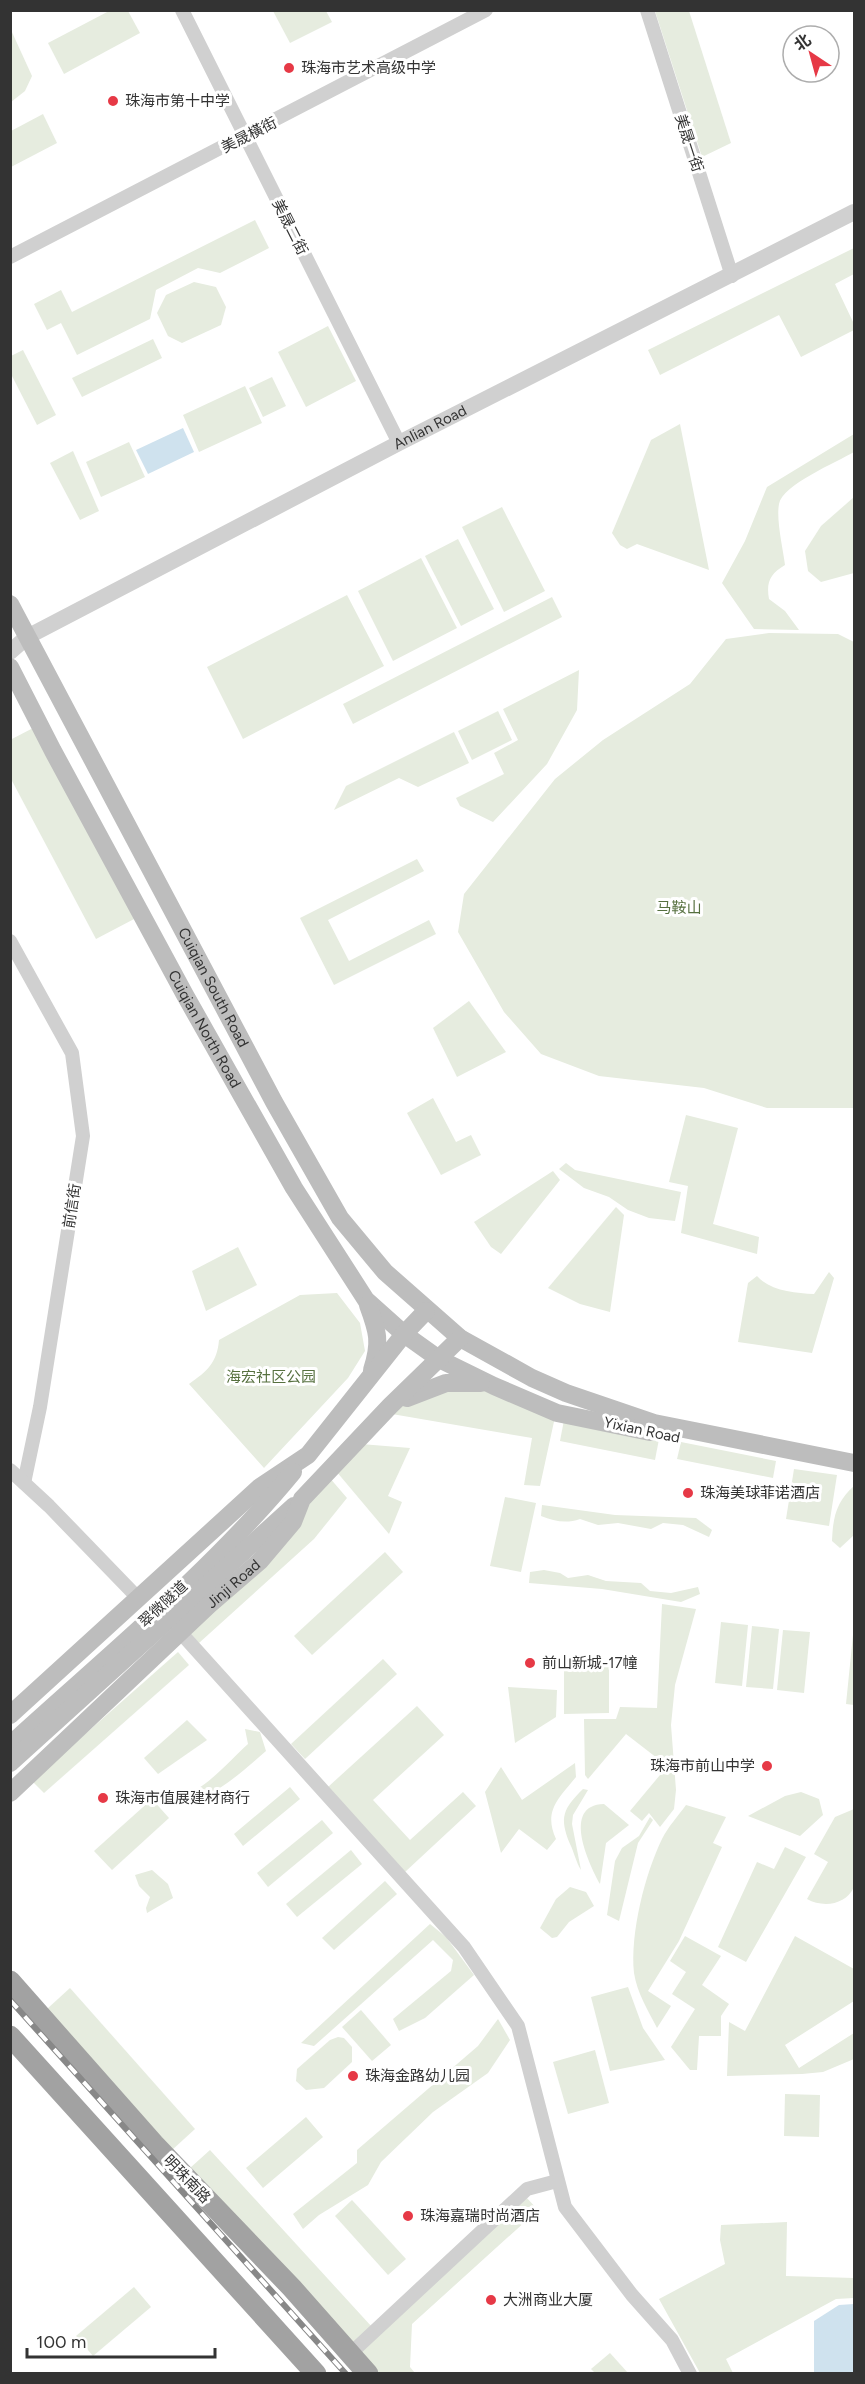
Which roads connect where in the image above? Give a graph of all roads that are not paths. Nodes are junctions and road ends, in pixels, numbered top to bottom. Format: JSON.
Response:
{"nodes":[{"id":1,"x":183,"y":10,"type":"edge"},
{"id":2,"x":486,"y":10,"type":"edge"},
{"id":3,"x":647,"y":10,"type":"edge"},
{"id":4,"x":244,"y":137,"type":"junction"},
{"id":5,"x":855,"y":212,"type":"edge"},
{"id":6,"x":10,"y":257,"type":"edge"},
{"id":7,"x":732,"y":276,"type":"junction"},
{"id":8,"x":399,"y":443,"type":"junction"},
{"id":9,"x":10,"y":604,"type":"edge"},
{"id":10,"x":27,"y":637,"type":"junction"},
{"id":11,"x":10,"y":652,"type":"edge"},
{"id":12,"x":10,"y":667,"type":"edge"},
{"id":13,"x":10,"y":941,"type":"edge"},
{"id":14,"x":366,"y":1300,"type":"junction"},
{"id":15,"x":426,"y":1311,"type":"junction"},
{"id":16,"x":404,"y":1334,"type":"junction"},
{"id":17,"x":460,"y":1338,"type":"junction"},
{"id":18,"x":439,"y":1359,"type":"junction"},
{"id":19,"x":369,"y":1381,"type":"junction"},
{"id":20,"x":494,"y":1386,"type":"junction"},
{"id":21,"x":352,"y":1401,"type":"junction"},
{"id":22,"x":390,"y":1406,"type":"junction"},
{"id":23,"x":377,"y":1420,"type":"junction"},
{"id":24,"x":308,"y":1455,"type":"junction"},
{"id":25,"x":855,"y":1463,"type":"edge"},
{"id":26,"x":10,"y":1470,"type":"edge"},
{"id":27,"x":855,"y":1475,"type":"edge"},
{"id":28,"x":24,"y":1483,"type":"junction"},
{"id":29,"x":302,"y":1499,"type":"junction"},
{"id":30,"x":138,"y":1598,"type":"junction"},
{"id":31,"x":180,"y":1632,"type":"junction"},
{"id":32,"x":10,"y":1715,"type":"edge"},
{"id":33,"x":10,"y":1745,"type":"edge"},
{"id":34,"x":10,"y":1763,"type":"edge"},
{"id":35,"x":10,"y":1793,"type":"edge"},
{"id":36,"x":10,"y":1981,"type":"edge"},
{"id":37,"x":10,"y":2036,"type":"edge"},
{"id":38,"x":557,"y":2181,"type":"junction"},
{"id":39,"x":350,"y":2354,"type":"junction"},
{"id":40,"x":316,"y":2373,"type":"edge"},
{"id":41,"x":368,"y":2373,"type":"edge"},
{"id":42,"x":690,"y":2373,"type":"edge"}],
"edges":[{"from":1,"to":4,"type":"street","name":"美晟二街"},
{"from":2,"to":4,"type":"street","name":"美晟橫街"},
{"from":3,"to":7,"type":"street","name":"美晟一街"},
{"from":4,"to":6,"type":"street","name":"美晟橫街"},
{"from":4,"to":8,"type":"street","name":"美晟二街"},
{"from":5,"to":7,"type":"street","name":"Anlian Road"},
{"from":7,"to":8,"type":"street","name":"Anlian Road"},
{"from":8,"to":10,"type":"street","name":"Anlian Road"},
{"from":9,"to":10,"type":"main road","name":"Cuiqian South Road"},
{"from":10,"to":11,"type":"street","name":"Anlian Road"},
{"from":10,"to":15,"type":"main road","name":"Cuiqian South Road"},
{"from":12,"to":14,"type":"main road","name":"Cuiqian North Road"},
{"from":13,"to":28,"type":"street","name":"前信街"},
{"from":14,"to":16,"type":"main road","name":"Cuiqian North Road"},
{"from":14,"to":19,"type":"main road"},
{"from":15,"to":16,"type":"main road"},
{"from":15,"to":17,"type":"main road","name":"Cuiqian South Road"},
{"from":16,"to":18,"type":"main road","name":"Cuiqian North Road"},
{"from":16,"to":19,"type":"main road"},
{"from":17,"to":18,"type":"main road","name":"Jinji Road"},
{"from":17,"to":25,"type":"main road","name":"Yixian Road"},
{"from":18,"to":20,"type":"main road","name":"Yixian Road"},
{"from":18,"to":22,"type":"main road","name":"Jinji Road"},
{"from":19,"to":21,"type":"main road"},
{"from":20,"to":22,"type":"main road"},
{"from":20,"to":27,"type":"main road","name":"Yixian Road"},
{"from":21,"to":23,"type":"main road"},
{"from":21,"to":24,"type":"main road"},
{"from":22,"to":23,"type":"main road","name":"Jinji Road"},
{"from":23,"to":29,"type":"main road","name":"Jinji Road"},
{"from":24,"to":30,"type":"main road"},
{"from":24,"to":33,"type":"main road","name":"翠微隧道"},
{"from":26,"to":28,"type":"street"},
{"from":28,"to":30,"type":"street"},
{"from":29,"to":31,"type":"main road","name":"Jinji Road"},
{"from":29,"to":34,"type":"main road","name":"翠微隧道"},
{"from":30,"to":32,"type":"main road"},
{"from":31,"to":35,"type":"main road","name":"Jinji Road"},
{"from":31,"to":38,"type":"street"},
{"from":36,"to":39,"type":"highway","name":"明珠南路"},
{"from":37,"to":40,"type":"highway"},
{"from":38,"to":39,"type":"street"},
{"from":38,"to":42,"type":"street"},
{"from":39,"to":41,"type":"highway","name":"明珠南路"}]}
